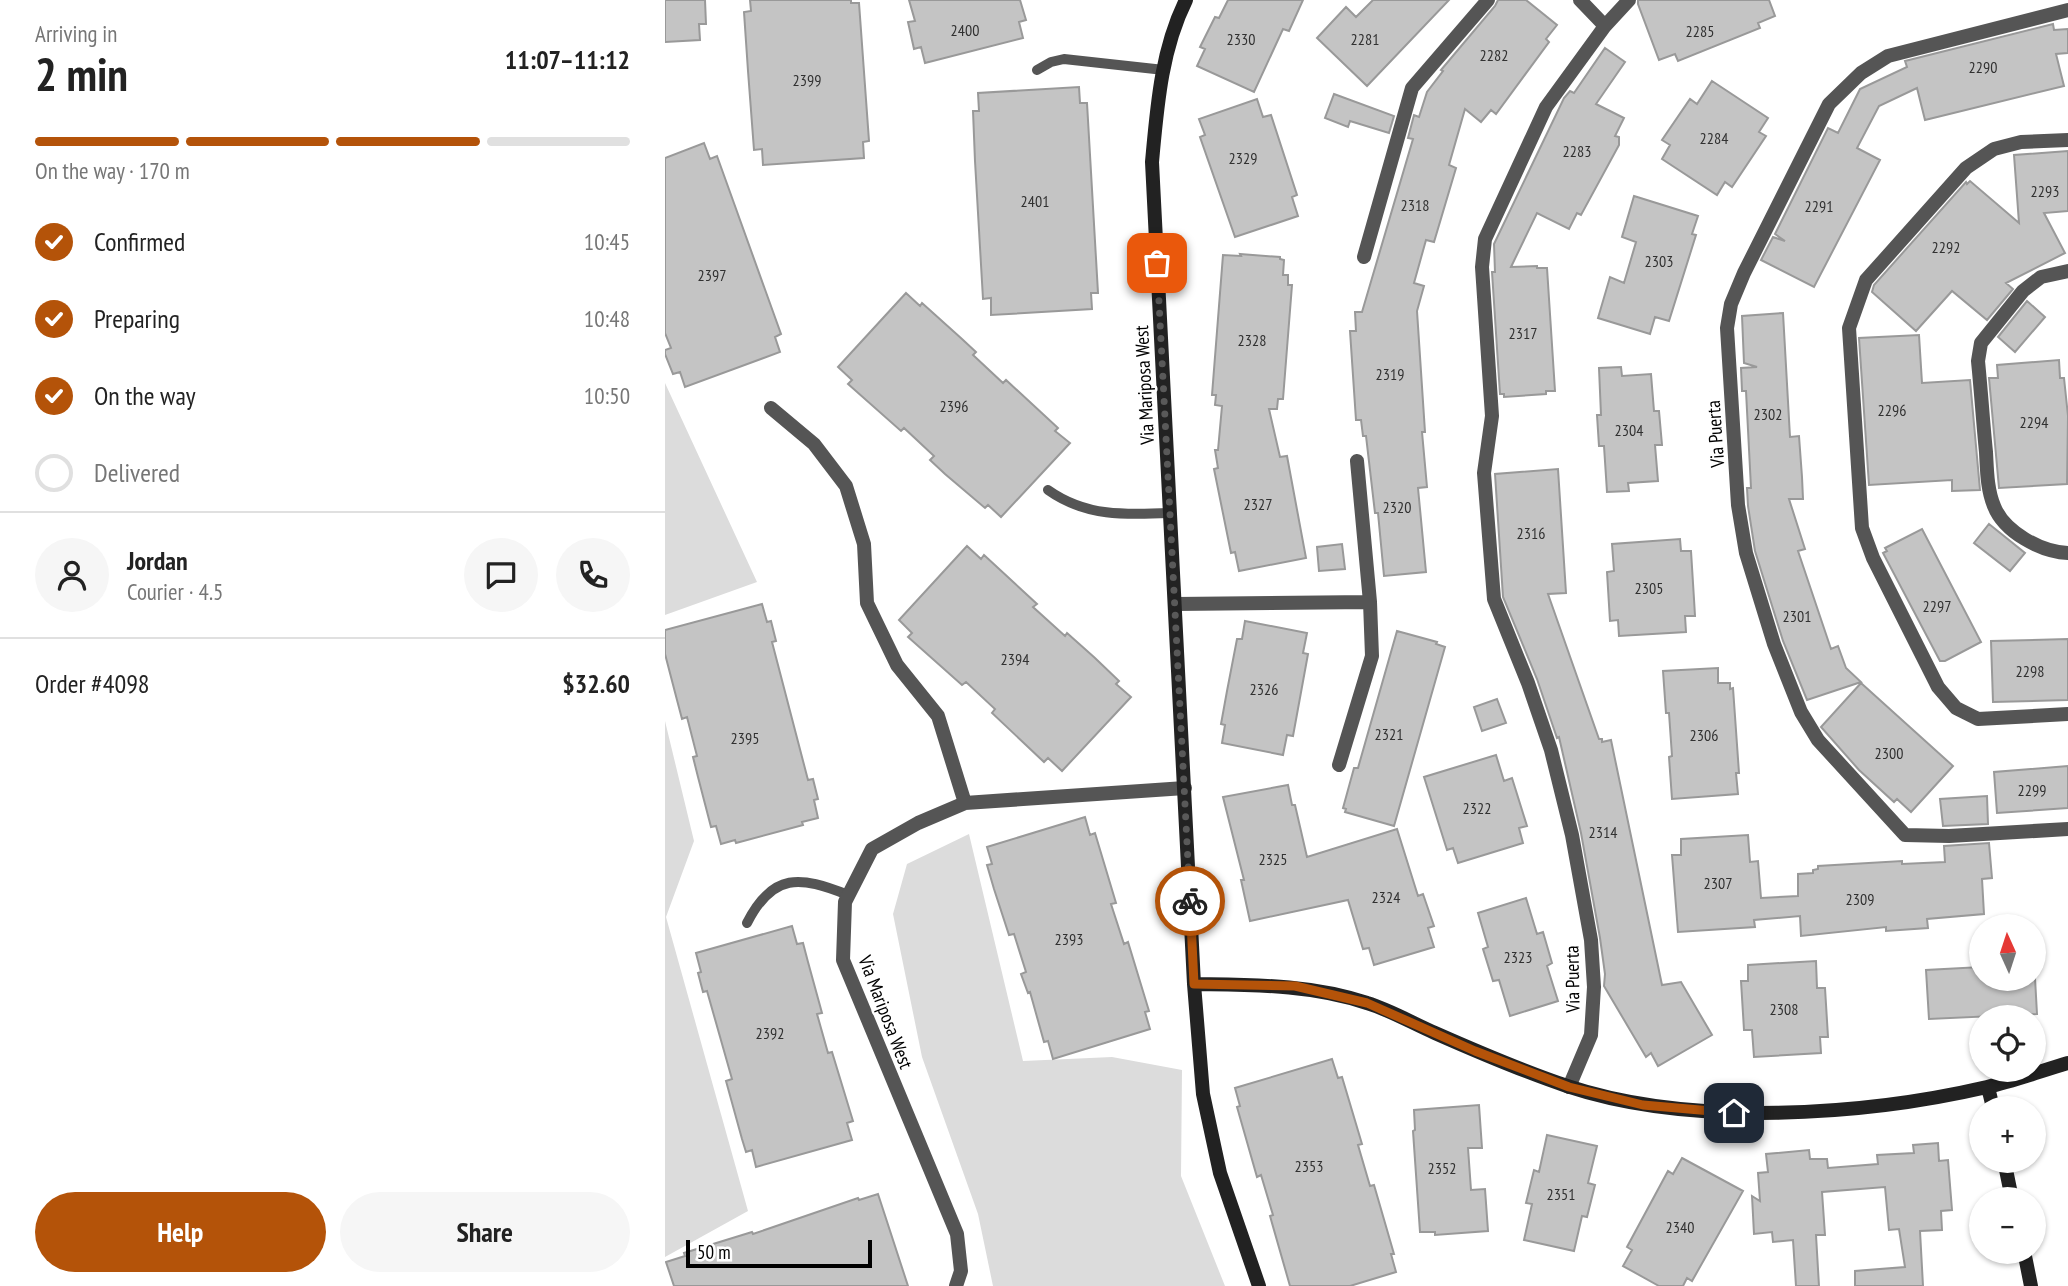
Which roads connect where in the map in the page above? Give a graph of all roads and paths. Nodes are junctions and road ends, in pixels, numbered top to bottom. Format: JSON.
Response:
{"nodes":[{"id":1,"x":1186,"y":0,"type":"edge"},
{"id":2,"x":1488,"y":0,"type":"edge"},
{"id":3,"x":1580,"y":0,"type":"edge"},
{"id":4,"x":1629,"y":0,"type":"edge"},
{"id":5,"x":2068,"y":10,"type":"edge"},
{"id":6,"x":1605,"y":26,"type":"junction"},
{"id":7,"x":1037,"y":70,"type":"dead end"},
{"id":8,"x":1164,"y":70,"type":"junction"},
{"id":9,"x":2068,"y":139,"type":"edge"},
{"id":10,"x":1364,"y":257,"type":"dead end"},
{"id":11,"x":2068,"y":271,"type":"edge"},
{"id":12,"x":771,"y":408,"type":"dead end"},
{"id":13,"x":1357,"y":461,"type":"dead end"},
{"id":14,"x":1048,"y":490,"type":"dead end"},
{"id":15,"x":1170,"y":513,"type":"junction"},
{"id":16,"x":2068,"y":553,"type":"edge"},
{"id":17,"x":1370,"y":602,"type":"junction"},
{"id":18,"x":1175,"y":604,"type":"junction"},
{"id":19,"x":2068,"y":713,"type":"edge"},
{"id":20,"x":1339,"y":765,"type":"dead end"},
{"id":21,"x":1185,"y":788,"type":"junction"},
{"id":22,"x":965,"y":803,"type":"junction"},
{"id":23,"x":2068,"y":829,"type":"edge"},
{"id":24,"x":848,"y":895,"type":"junction"},
{"id":25,"x":747,"y":923,"type":"dead end"},
{"id":26,"x":1194,"y":984,"type":"junction"},
{"id":27,"x":2068,"y":1063,"type":"edge"},
{"id":28,"x":1569,"y":1087,"type":"junction"},
{"id":29,"x":1988,"y":1087,"type":"junction"},
{"id":30,"x":1990,"y":1096,"type":"edge"},
{"id":31,"x":2027,"y":1264,"type":"edge"},
{"id":32,"x":956,"y":1286,"type":"edge"},
{"id":33,"x":1259,"y":1286,"type":"edge"},
{"id":34,"x":2031,"y":1286,"type":"edge"}],
"edges":[{"from":1,"to":8,"type":"street","name":"Via Mariposa West"},
{"from":2,"to":10,"type":"street"},
{"from":3,"to":6,"type":"street"},
{"from":4,"to":6,"type":"street","name":"Via Puerta"},
{"from":5,"to":23,"type":"street","name":"Via Puerta"},
{"from":6,"to":28,"type":"street","name":"Via Puerta"},
{"from":7,"to":8,"type":"lane"},
{"from":8,"to":15,"type":"street","name":"Via Mariposa West"},
{"from":9,"to":19,"type":"street"},
{"from":11,"to":16,"type":"street"},
{"from":12,"to":22,"type":"street"},
{"from":13,"to":17,"type":"street"},
{"from":14,"to":15,"type":"lane"},
{"from":15,"to":18,"type":"street","name":"Via Mariposa West"},
{"from":17,"to":18,"type":"street"},
{"from":17,"to":20,"type":"street"},
{"from":18,"to":21,"type":"street","name":"Via Mariposa West"},
{"from":21,"to":22,"type":"street","name":"Via Mariposa West"},
{"from":21,"to":26,"type":"street","name":"Via Mariposa West"},
{"from":22,"to":24,"type":"street","name":"Via Mariposa West"},
{"from":24,"to":25,"type":"lane"},
{"from":24,"to":32,"type":"street","name":"Via Mariposa West"},
{"from":26,"to":28,"type":"street"},
{"from":26,"to":33,"type":"street","name":"Via Mariposa West"},
{"from":27,"to":29,"type":"street"},
{"from":28,"to":29,"type":"street"},
{"from":29,"to":30,"type":"street"},
{"from":31,"to":34,"type":"street"}]}
